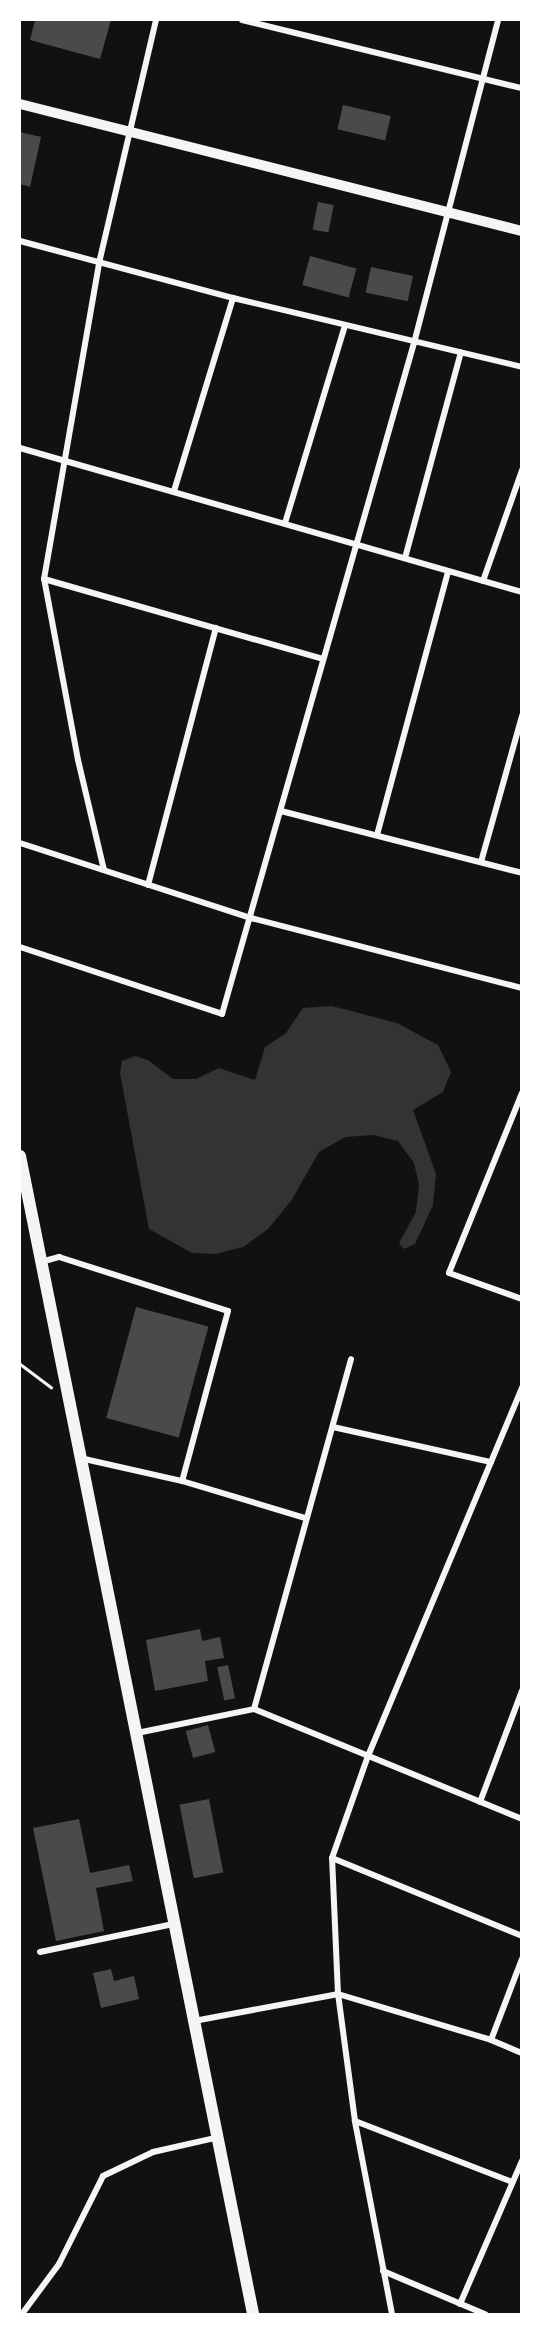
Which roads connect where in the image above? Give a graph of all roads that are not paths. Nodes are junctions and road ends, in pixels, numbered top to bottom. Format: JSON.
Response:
{"nodes":[{"id":1,"x":156,"y":20,"type":"edge"},
{"id":2,"x":242,"y":20,"type":"edge"},
{"id":3,"x":498,"y":20,"type":"edge"},
{"id":4,"x":482,"y":78,"type":"junction"},
{"id":5,"x":522,"y":88,"type":"edge"},
{"id":6,"x":20,"y":104,"type":"edge"},
{"id":7,"x":131,"y":132,"type":"junction"},
{"id":8,"x":447,"y":213,"type":"junction"},
{"id":9,"x":522,"y":231,"type":"edge"},
{"id":10,"x":20,"y":241,"type":"edge"},
{"id":11,"x":99,"y":263,"type":"junction"},
{"id":12,"x":233,"y":298,"type":"junction"},
{"id":13,"x":345,"y":326,"type":"junction"},
{"id":14,"x":414,"y":343,"type":"junction"},
{"id":15,"x":460,"y":352,"type":"junction"},
{"id":16,"x":522,"y":367,"type":"edge"},
{"id":17,"x":20,"y":448,"type":"edge"},
{"id":18,"x":66,"y":461,"type":"junction"},
{"id":19,"x":522,"y":470,"type":"edge"},
{"id":20,"x":174,"y":491,"type":"junction"},
{"id":21,"x":285,"y":524,"type":"junction"},
{"id":22,"x":354,"y":544,"type":"junction"},
{"id":23,"x":405,"y":558,"type":"junction"},
{"id":24,"x":448,"y":571,"type":"junction"},
{"id":25,"x":44,"y":579,"type":"junction"},
{"id":26,"x":483,"y":581,"type":"junction"},
{"id":27,"x":522,"y":592,"type":"edge"},
{"id":28,"x":216,"y":628,"type":"junction"},
{"id":29,"x":323,"y":660,"type":"junction"},
{"id":30,"x":522,"y":716,"type":"edge"},
{"id":31,"x":281,"y":811,"type":"junction"},
{"id":32,"x":377,"y":835,"type":"junction"},
{"id":33,"x":20,"y":843,"type":"edge"},
{"id":34,"x":481,"y":862,"type":"junction"},
{"id":35,"x":104,"y":870,"type":"junction"},
{"id":36,"x":522,"y":873,"type":"edge"},
{"id":37,"x":148,"y":885,"type":"junction"},
{"id":38,"x":252,"y":918,"type":"junction"},
{"id":39,"x":20,"y":947,"type":"edge"},
{"id":40,"x":522,"y":988,"type":"edge"},
{"id":41,"x":522,"y":1093,"type":"edge"},
{"id":42,"x":20,"y":1156,"type":"edge"},
{"id":43,"x":41,"y":1262,"type":"junction"},
{"id":44,"x":522,"y":1299,"type":"edge"},
{"id":45,"x":351,"y":1359,"type":"dead end"},
{"id":46,"x":522,"y":1387,"type":"edge"},
{"id":47,"x":333,"y":1427,"type":"junction"},
{"id":48,"x":81,"y":1458,"type":"junction"},
{"id":49,"x":491,"y":1462,"type":"junction"},
{"id":50,"x":182,"y":1481,"type":"junction"},
{"id":51,"x":305,"y":1518,"type":"junction"},
{"id":52,"x":522,"y":1691,"type":"edge"},
{"id":53,"x":254,"y":1709,"type":"junction"},
{"id":54,"x":136,"y":1733,"type":"junction"},
{"id":55,"x":368,"y":1756,"type":"junction"},
{"id":56,"x":480,"y":1802,"type":"junction"},
{"id":57,"x":522,"y":1819,"type":"edge"},
{"id":58,"x":332,"y":1858,"type":"junction"},
{"id":59,"x":173,"y":1924,"type":"junction"},
{"id":60,"x":522,"y":1936,"type":"edge"},
{"id":61,"x":40,"y":1952,"type":"dead end"},
{"id":62,"x":522,"y":1959,"type":"edge"},
{"id":63,"x":338,"y":1994,"type":"junction"},
{"id":64,"x":191,"y":2021,"type":"junction"},
{"id":65,"x":491,"y":2040,"type":"junction"},
{"id":66,"x":522,"y":2053,"type":"edge"},
{"id":67,"x":355,"y":2121,"type":"junction"},
{"id":68,"x":215,"y":2138,"type":"junction"},
{"id":69,"x":522,"y":2161,"type":"edge"},
{"id":70,"x":512,"y":2182,"type":"junction"},
{"id":71,"x":383,"y":2271,"type":"junction"},
{"id":72,"x":460,"y":2304,"type":"junction"},
{"id":73,"x":22,"y":2314,"type":"edge"},
{"id":74,"x":253,"y":2314,"type":"edge"},
{"id":75,"x":392,"y":2314,"type":"edge"},
{"id":76,"x":485,"y":2314,"type":"edge"}],
"edges":[{"from":1,"to":7,"type":"street"},
{"from":2,"to":4,"type":"street"},
{"from":3,"to":4,"type":"street"},
{"from":4,"to":5,"type":"street"},
{"from":4,"to":8,"type":"street"},
{"from":6,"to":7,"type":"street"},
{"from":7,"to":8,"type":"street"},
{"from":7,"to":11,"type":"street"},
{"from":8,"to":9,"type":"street"},
{"from":8,"to":14,"type":"street"},
{"from":10,"to":11,"type":"street"},
{"from":11,"to":12,"type":"street"},
{"from":11,"to":18,"type":"street"},
{"from":12,"to":13,"type":"street"},
{"from":12,"to":20,"type":"street"},
{"from":13,"to":14,"type":"street"},
{"from":13,"to":21,"type":"street"},
{"from":14,"to":15,"type":"street"},
{"from":14,"to":22,"type":"street"},
{"from":15,"to":16,"type":"street"},
{"from":15,"to":23,"type":"street"},
{"from":17,"to":18,"type":"street"},
{"from":18,"to":20,"type":"street"},
{"from":18,"to":25,"type":"street"},
{"from":19,"to":26,"type":"street"},
{"from":20,"to":21,"type":"street"},
{"from":21,"to":22,"type":"street"},
{"from":22,"to":23,"type":"street"},
{"from":22,"to":29,"type":"street"},
{"from":23,"to":24,"type":"street"},
{"from":24,"to":26,"type":"street"},
{"from":24,"to":32,"type":"street"},
{"from":25,"to":28,"type":"street"},
{"from":25,"to":35,"type":"street"},
{"from":26,"to":27,"type":"street"},
{"from":28,"to":29,"type":"street"},
{"from":28,"to":37,"type":"street"},
{"from":29,"to":31,"type":"street"},
{"from":30,"to":34,"type":"street"},
{"from":31,"to":32,"type":"street"},
{"from":31,"to":38,"type":"street"},
{"from":32,"to":34,"type":"street"},
{"from":33,"to":35,"type":"street"},
{"from":34,"to":36,"type":"street"},
{"from":35,"to":37,"type":"street"},
{"from":37,"to":38,"type":"street"},
{"from":38,"to":39,"type":"street"},
{"from":38,"to":40,"type":"street"},
{"from":41,"to":44,"type":"street"},
{"from":42,"to":43,"type":"main road"},
{"from":43,"to":48,"type":"main road"},
{"from":43,"to":50,"type":"street"},
{"from":45,"to":47,"type":"street"},
{"from":46,"to":49,"type":"street"},
{"from":47,"to":49,"type":"street"},
{"from":47,"to":51,"type":"street"},
{"from":48,"to":50,"type":"street"},
{"from":48,"to":54,"type":"main road"},
{"from":49,"to":55,"type":"street"},
{"from":50,"to":51,"type":"street"},
{"from":51,"to":53,"type":"street"},
{"from":52,"to":56,"type":"street"},
{"from":53,"to":54,"type":"street"},
{"from":53,"to":55,"type":"street"},
{"from":54,"to":59,"type":"main road"},
{"from":55,"to":56,"type":"street"},
{"from":55,"to":58,"type":"street"},
{"from":56,"to":57,"type":"street"},
{"from":58,"to":60,"type":"street"},
{"from":58,"to":63,"type":"street"},
{"from":59,"to":61,"type":"street"},
{"from":59,"to":64,"type":"main road"},
{"from":62,"to":65,"type":"street"},
{"from":63,"to":64,"type":"street"},
{"from":63,"to":65,"type":"street"},
{"from":63,"to":67,"type":"street"},
{"from":64,"to":68,"type":"main road"},
{"from":65,"to":66,"type":"street"},
{"from":67,"to":70,"type":"street"},
{"from":67,"to":71,"type":"street"},
{"from":68,"to":73,"type":"street"},
{"from":68,"to":74,"type":"main road"},
{"from":69,"to":70,"type":"street"},
{"from":70,"to":72,"type":"street"},
{"from":71,"to":72,"type":"street"},
{"from":71,"to":75,"type":"street"},
{"from":72,"to":76,"type":"street"}]}
